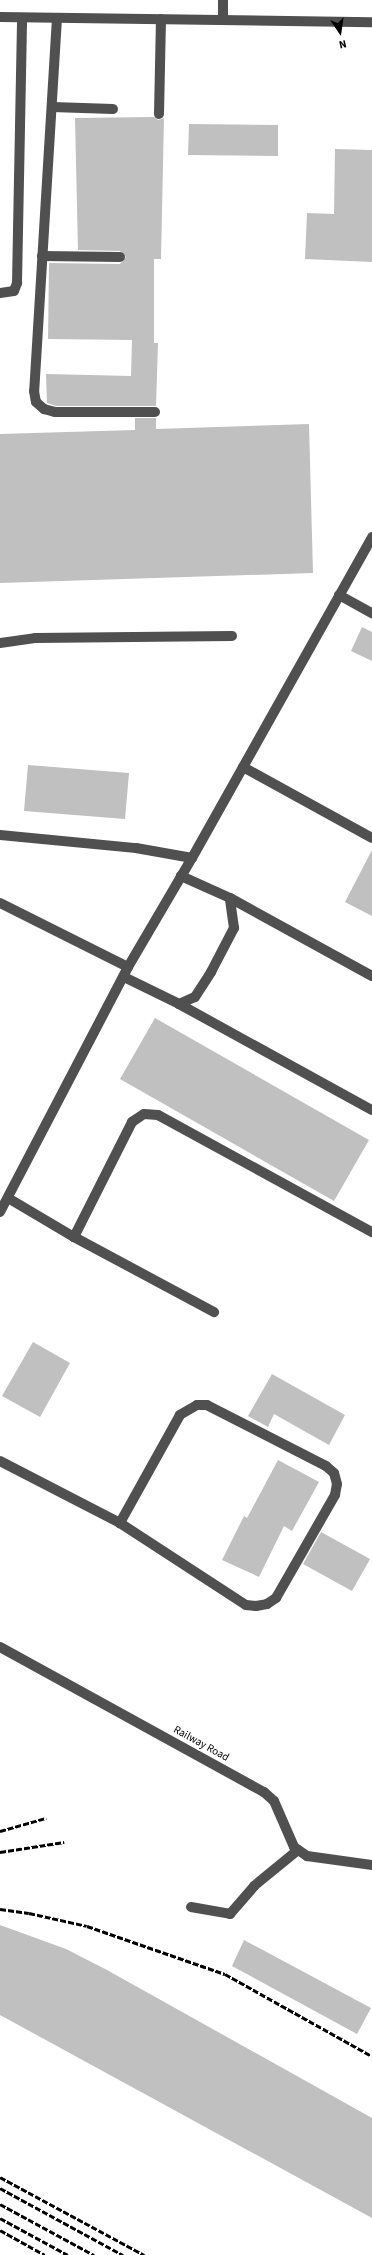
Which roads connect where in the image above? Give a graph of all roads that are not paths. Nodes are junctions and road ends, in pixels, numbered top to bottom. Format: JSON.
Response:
{"nodes":[{"id":1,"x":223,"y":0,"type":"edge"},
{"id":2,"x":0,"y":17,"type":"edge"},
{"id":3,"x":22,"y":18,"type":"junction"},
{"id":4,"x":57,"y":18,"type":"junction"},
{"id":5,"x":161,"y":19,"type":"junction"},
{"id":6,"x":223,"y":20,"type":"junction"},
{"id":7,"x":372,"y":22,"type":"edge"},
{"id":8,"x":52,"y":107,"type":"junction"},
{"id":9,"x":113,"y":109,"type":"dead end"},
{"id":10,"x":158,"y":114,"type":"dead end"},
{"id":11,"x":42,"y":256,"type":"junction"},
{"id":12,"x":120,"y":257,"type":"dead end"},
{"id":13,"x":0,"y":293,"type":"edge"},
{"id":14,"x":155,"y":412,"type":"dead end"},
{"id":15,"x":372,"y":537,"type":"edge"},
{"id":16,"x":339,"y":595,"type":"junction"},
{"id":17,"x":372,"y":614,"type":"edge"},
{"id":18,"x":232,"y":636,"type":"dead end"},
{"id":19,"x":0,"y":643,"type":"edge"},
{"id":20,"x":243,"y":767,"type":"junction"},
{"id":21,"x":0,"y":835,"type":"edge"},
{"id":22,"x":372,"y":838,"type":"edge"},
{"id":23,"x":192,"y":858,"type":"junction"},
{"id":24,"x":182,"y":876,"type":"junction"},
{"id":25,"x":230,"y":898,"type":"junction"},
{"id":26,"x":0,"y":903,"type":"edge"},
{"id":27,"x":128,"y":967,"type":"junction"},
{"id":28,"x":372,"y":976,"type":"edge"},
{"id":29,"x":124,"y":977,"type":"junction"},
{"id":30,"x":179,"y":1004,"type":"junction"},
{"id":31,"x":372,"y":1110,"type":"edge"},
{"id":32,"x":8,"y":1198,"type":"junction"},
{"id":33,"x":0,"y":1212,"type":"edge"},
{"id":34,"x":372,"y":1232,"type":"edge"},
{"id":35,"x":74,"y":1237,"type":"junction"},
{"id":36,"x":214,"y":1312,"type":"dead end"},
{"id":37,"x":0,"y":1461,"type":"edge"},
{"id":38,"x":120,"y":1523,"type":"junction"},
{"id":39,"x":0,"y":1647,"type":"edge"},
{"id":40,"x":298,"y":1850,"type":"junction"},
{"id":41,"x":372,"y":1865,"type":"edge"},
{"id":42,"x":191,"y":1906,"type":"dead end"}],
"edges":[{"from":1,"to":6,"type":"street"},
{"from":2,"to":3,"type":"street"},
{"from":3,"to":4,"type":"street"},
{"from":3,"to":13,"type":"street"},
{"from":4,"to":5,"type":"street"},
{"from":4,"to":8,"type":"street"},
{"from":5,"to":6,"type":"street"},
{"from":5,"to":10,"type":"street"},
{"from":6,"to":7,"type":"street"},
{"from":8,"to":9,"type":"street"},
{"from":8,"to":11,"type":"street"},
{"from":11,"to":12,"type":"street"},
{"from":11,"to":14,"type":"street"},
{"from":15,"to":16,"type":"street"},
{"from":16,"to":17,"type":"street"},
{"from":16,"to":20,"type":"street"},
{"from":18,"to":19,"type":"street"},
{"from":20,"to":22,"type":"street"},
{"from":20,"to":23,"type":"street"},
{"from":21,"to":23,"type":"street"},
{"from":23,"to":24,"type":"street"},
{"from":24,"to":25,"type":"street"},
{"from":24,"to":27,"type":"street"},
{"from":25,"to":28,"type":"street"},
{"from":25,"to":30,"type":"street"},
{"from":26,"to":27,"type":"street"},
{"from":27,"to":29,"type":"street"},
{"from":29,"to":30,"type":"street"},
{"from":29,"to":32,"type":"street"},
{"from":30,"to":31,"type":"street"},
{"from":32,"to":33,"type":"street"},
{"from":32,"to":35,"type":"street"},
{"from":34,"to":35,"type":"street"},
{"from":35,"to":36,"type":"street"},
{"from":37,"to":38,"type":"street"},
{"from":38,"to":38,"type":"street"},
{"from":39,"to":40,"type":"street","name":"Railway Road"},
{"from":40,"to":41,"type":"street"},
{"from":40,"to":42,"type":"street"}]}
